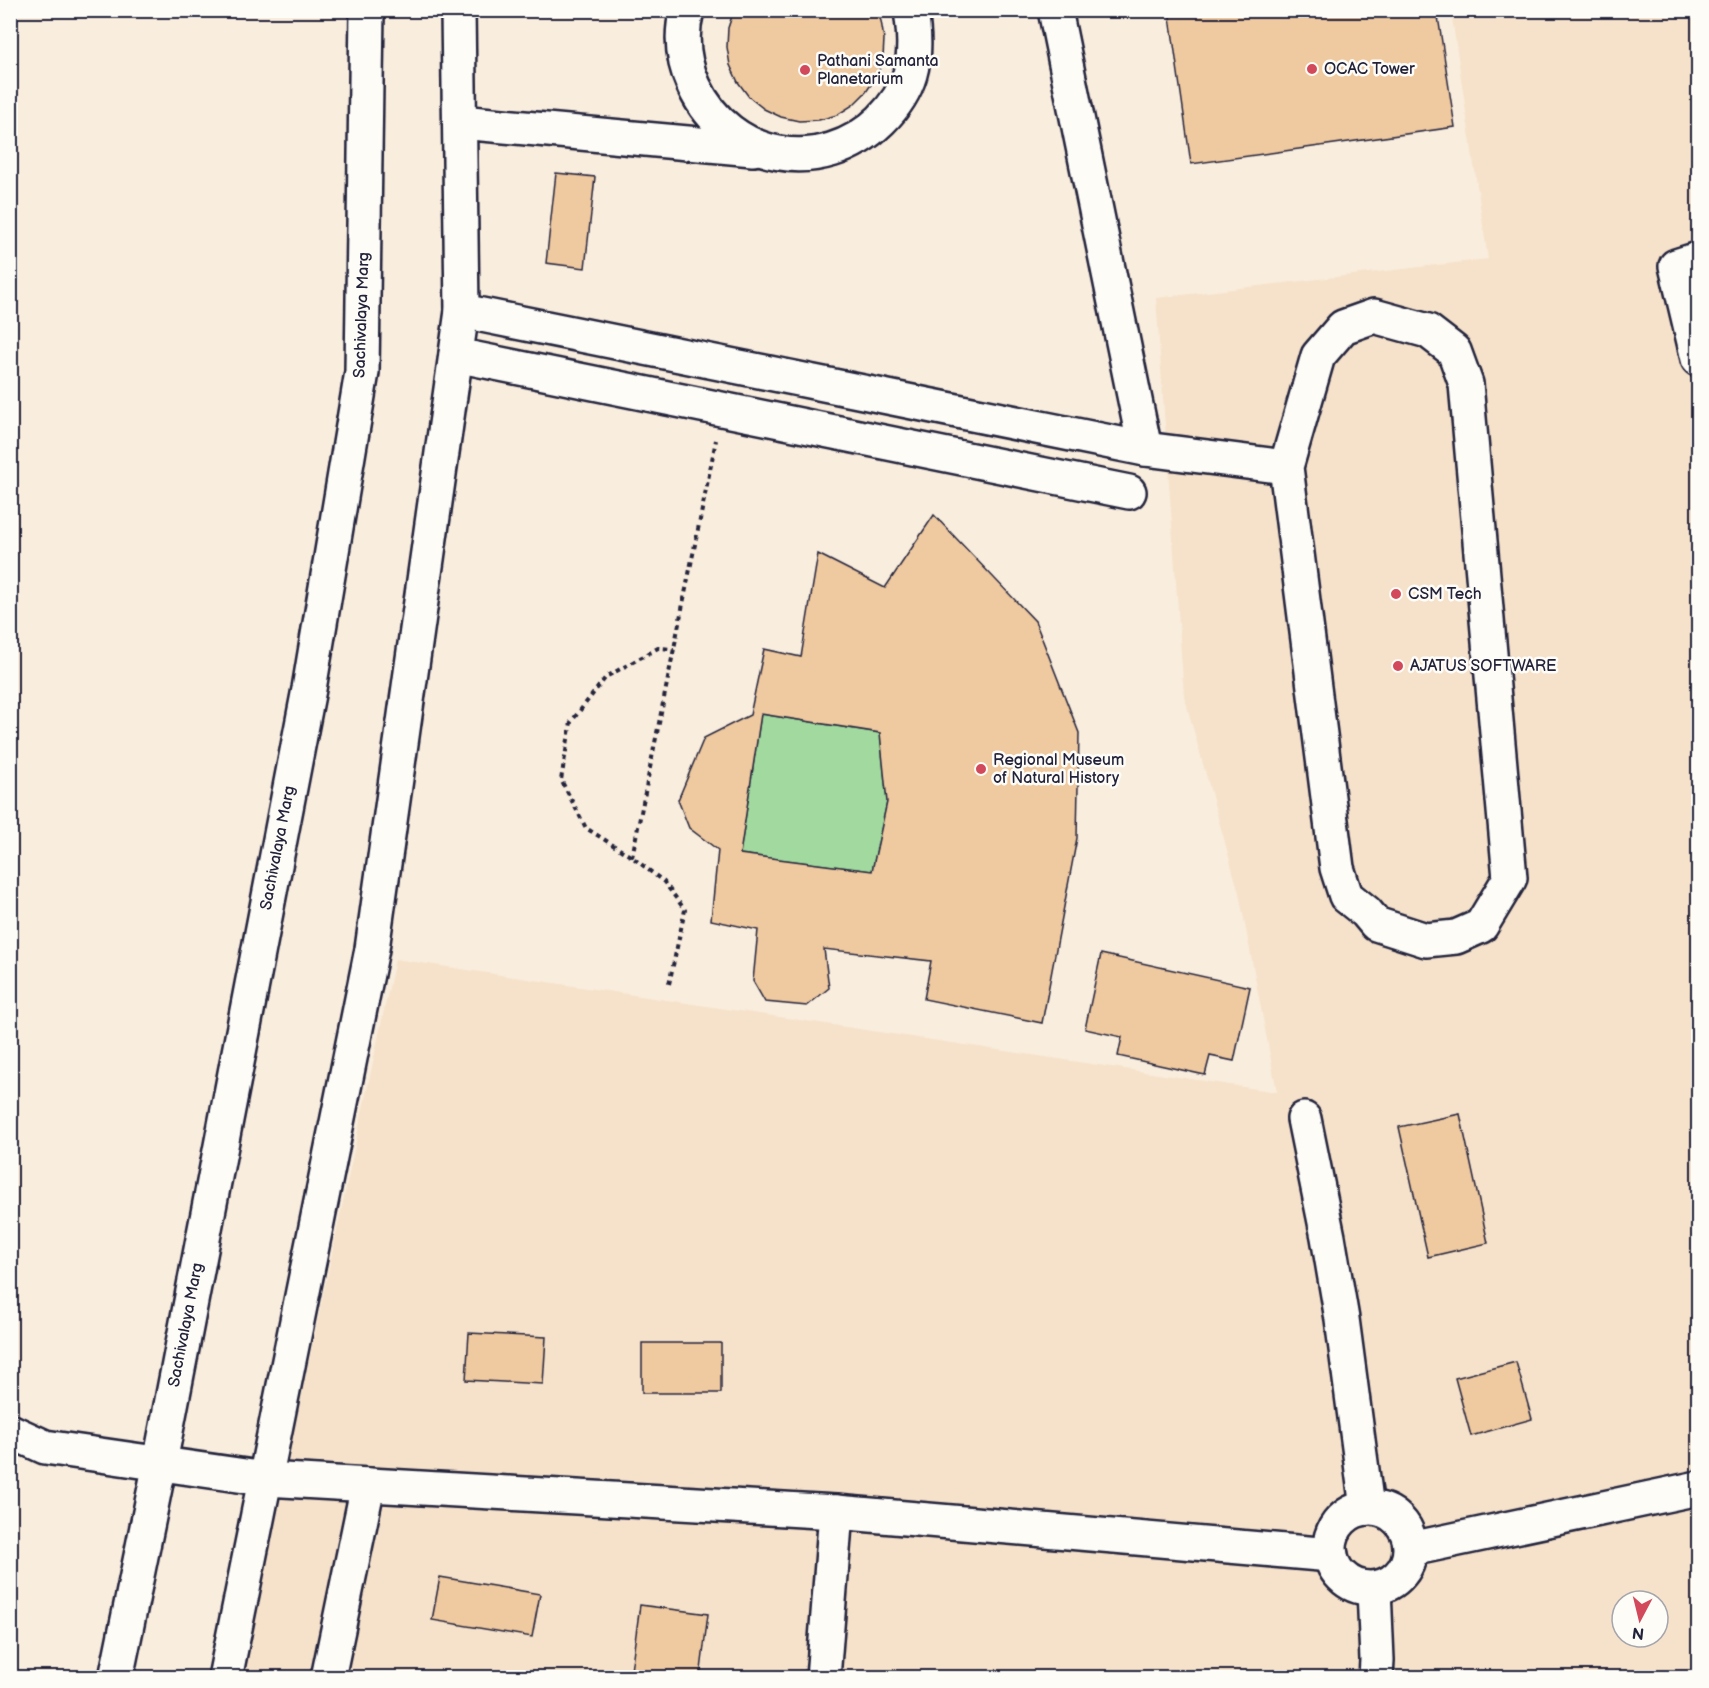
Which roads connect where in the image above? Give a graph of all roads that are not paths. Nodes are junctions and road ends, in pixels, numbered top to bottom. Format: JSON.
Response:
{"nodes":[{"id":1,"x":367,"y":10,"type":"edge"},
{"id":2,"x":458,"y":10,"type":"edge"},
{"id":3,"x":687,"y":10,"type":"edge"},
{"id":4,"x":911,"y":10,"type":"edge"},
{"id":5,"x":1056,"y":10,"type":"edge"},
{"id":6,"x":460,"y":122,"type":"junction"},
{"id":7,"x":764,"y":150,"type":"junction"},
{"id":8,"x":1698,"y":259,"type":"edge"},
{"id":9,"x":462,"y":311,"type":"junction"},
{"id":10,"x":456,"y":355,"type":"junction"},
{"id":11,"x":1698,"y":359,"type":"edge"},
{"id":12,"x":1144,"y":449,"type":"junction"},
{"id":13,"x":1286,"y":467,"type":"junction"},
{"id":14,"x":1130,"y":492,"type":"dead end"},
{"id":15,"x":1304,"y":1119,"type":"dead end"},
{"id":16,"x":10,"y":1431,"type":"edge"},
{"id":17,"x":45,"y":1447,"type":"junction"},
{"id":18,"x":10,"y":1454,"type":"edge"},
{"id":19,"x":159,"y":1464,"type":"junction"},
{"id":20,"x":266,"y":1479,"type":"junction"},
{"id":21,"x":368,"y":1485,"type":"junction"},
{"id":22,"x":1698,"y":1488,"type":"edge"},
{"id":23,"x":1367,"y":1508,"type":"junction"},
{"id":24,"x":836,"y":1512,"type":"junction"},
{"id":25,"x":1411,"y":1550,"type":"junction"},
{"id":26,"x":1331,"y":1556,"type":"junction"},
{"id":27,"x":1374,"y":1589,"type":"junction"},
{"id":28,"x":116,"y":1677,"type":"edge"},
{"id":29,"x":225,"y":1677,"type":"edge"},
{"id":30,"x":328,"y":1677,"type":"edge"},
{"id":31,"x":823,"y":1677,"type":"edge"},
{"id":32,"x":1376,"y":1677,"type":"edge"}],
"edges":[{"from":1,"to":19,"type":"main road","name":"Sachivalaya Marg"},
{"from":2,"to":6,"type":"main road"},
{"from":3,"to":7,"type":"main road"},
{"from":4,"to":7,"type":"main road"},
{"from":5,"to":12,"type":"main road"},
{"from":6,"to":7,"type":"main road"},
{"from":6,"to":9,"type":"main road"},
{"from":8,"to":11,"type":"main road"},
{"from":9,"to":10,"type":"main road"},
{"from":9,"to":12,"type":"main road"},
{"from":10,"to":14,"type":"main road"},
{"from":10,"to":20,"type":"main road"},
{"from":12,"to":13,"type":"main road"},
{"from":13,"to":13,"type":"main road"},
{"from":15,"to":23,"type":"main road"},
{"from":16,"to":17,"type":"main road"},
{"from":17,"to":18,"type":"main road"},
{"from":17,"to":19,"type":"main road"},
{"from":19,"to":20,"type":"main road"},
{"from":19,"to":28,"type":"main road","name":"Sachivalaya Marg"},
{"from":20,"to":21,"type":"main road"},
{"from":20,"to":29,"type":"main road"},
{"from":21,"to":24,"type":"main road"},
{"from":21,"to":30,"type":"main road"},
{"from":22,"to":25,"type":"main road"},
{"from":23,"to":25,"type":"main road"},
{"from":23,"to":26,"type":"main road"},
{"from":24,"to":26,"type":"main road"},
{"from":24,"to":31,"type":"main road"},
{"from":25,"to":27,"type":"main road"},
{"from":26,"to":27,"type":"main road"},
{"from":27,"to":32,"type":"main road"}]}
